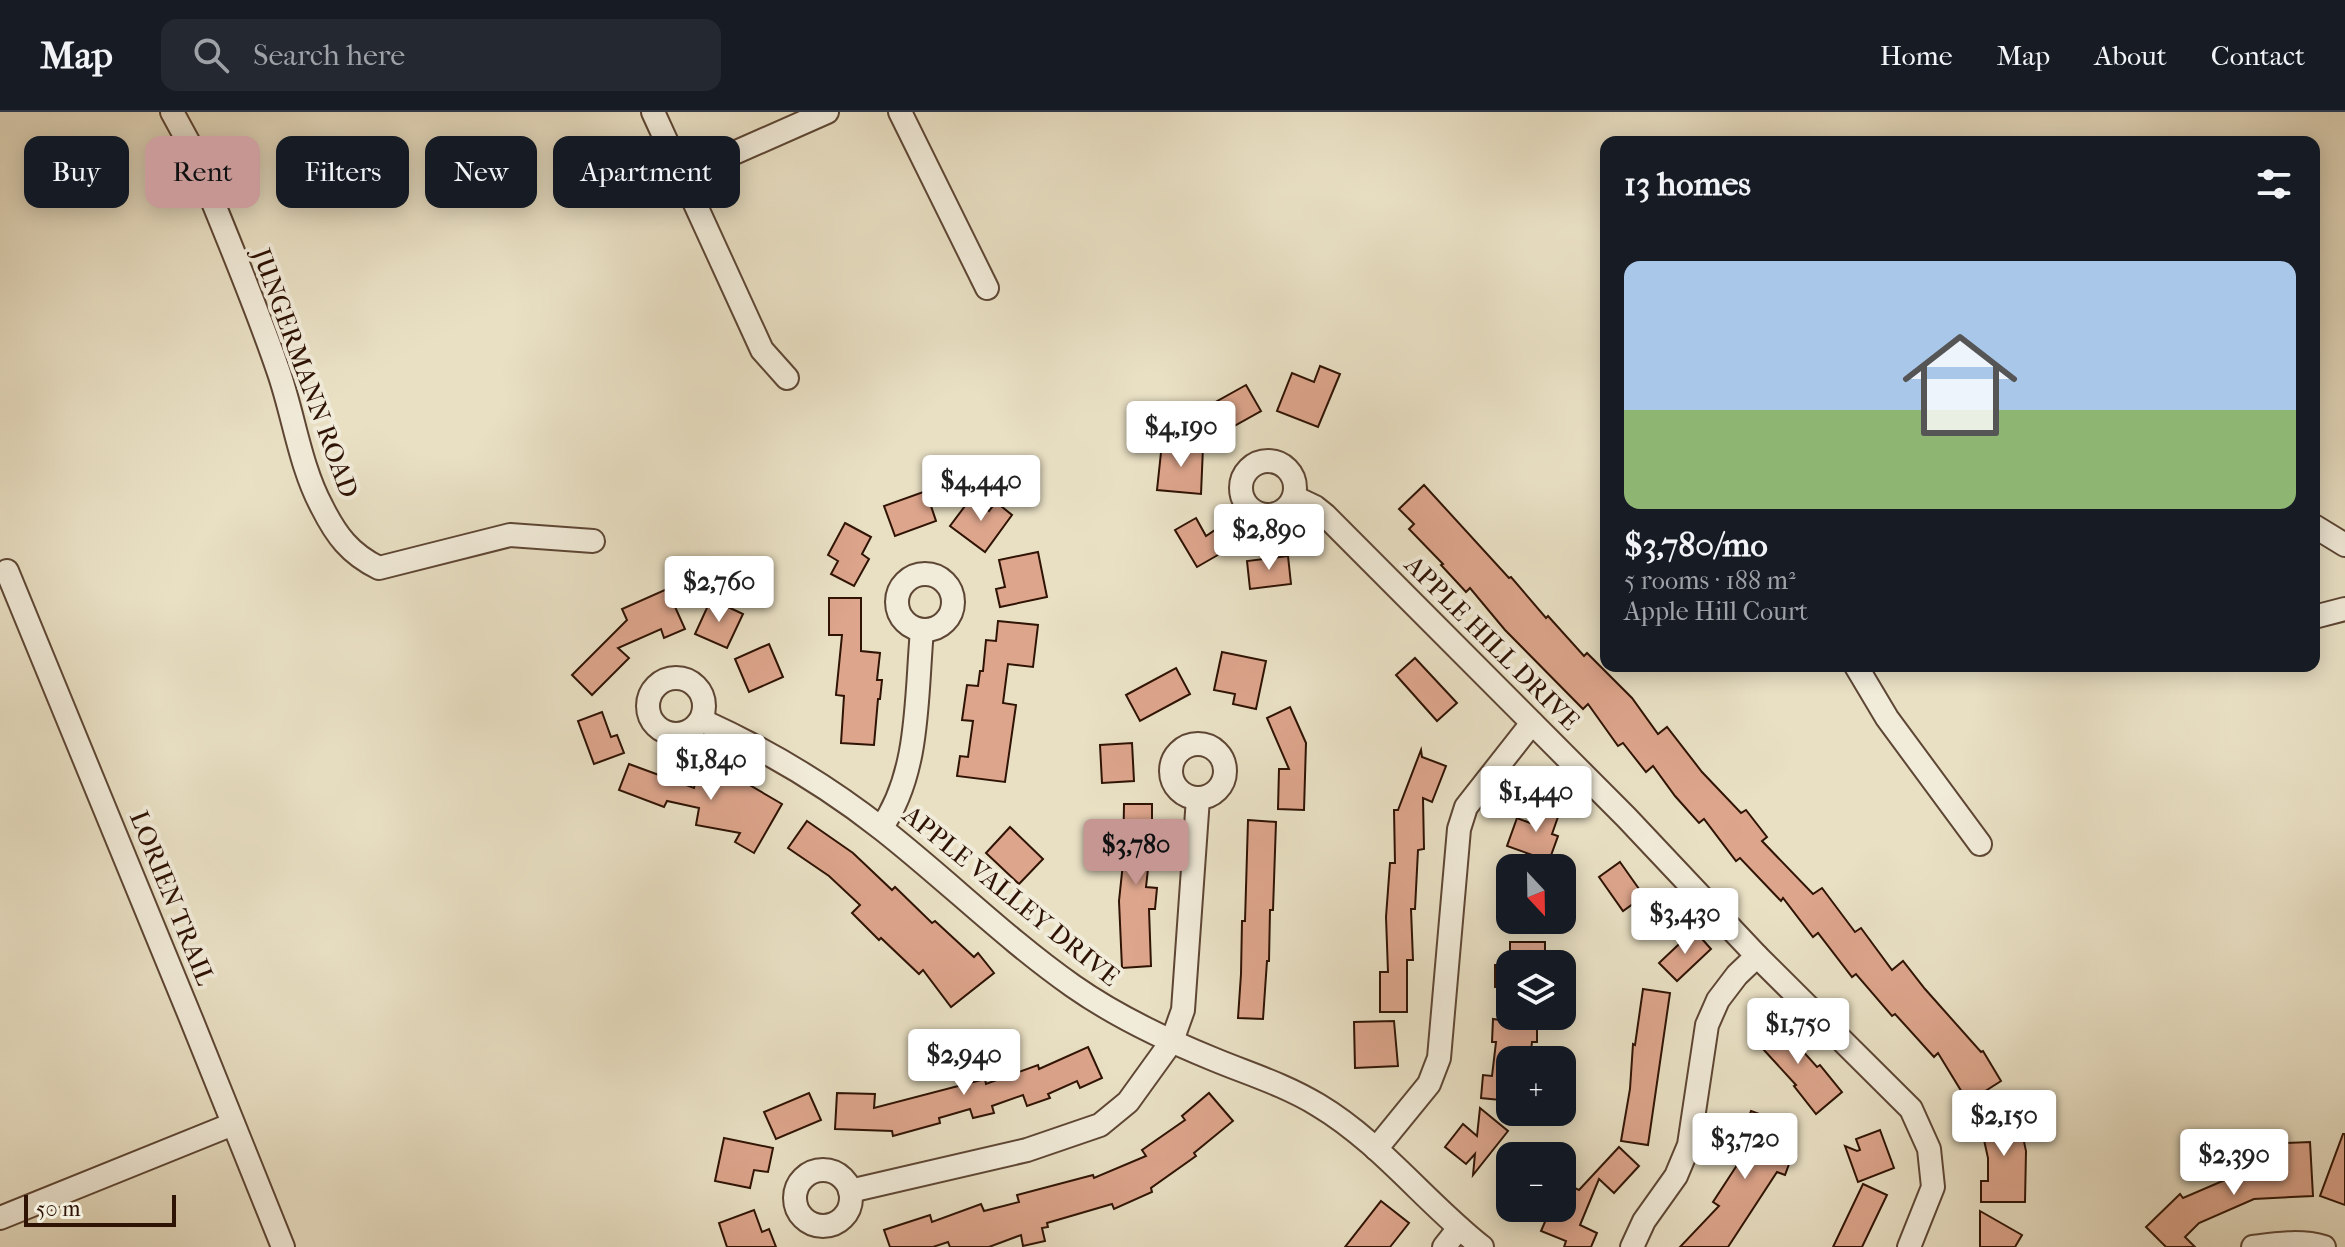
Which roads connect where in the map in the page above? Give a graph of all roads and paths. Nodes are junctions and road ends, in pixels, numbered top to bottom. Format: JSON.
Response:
{"nodes":[{"id":1,"x":172,"y":112,"type":"edge"},
{"id":2,"x":653,"y":112,"type":"edge"},
{"id":3,"x":827,"y":112,"type":"edge"},
{"id":4,"x":900,"y":112,"type":"edge"},
{"id":5,"x":664,"y":136,"type":"edge"},
{"id":6,"x":740,"y":150,"type":"edge"},
{"id":7,"x":697,"y":208,"type":"edge"},
{"id":8,"x":987,"y":288,"type":"dead end"},
{"id":9,"x":787,"y":378,"type":"dead end"},
{"id":10,"x":1294,"y":497,"type":"dead end"},
{"id":11,"x":2320,"y":530,"type":"edge"},
{"id":12,"x":593,"y":541,"type":"dead end"},
{"id":13,"x":2345,"y":545,"type":"edge"},
{"id":14,"x":7,"y":571,"type":"dead end"},
{"id":15,"x":2345,"y":609,"type":"edge"},
{"id":16,"x":2320,"y":615,"type":"edge"},
{"id":17,"x":922,"y":630,"type":"dead end"},
{"id":18,"x":1860,"y":672,"type":"edge"},
{"id":19,"x":701,"y":720,"type":"dead end"},
{"id":20,"x":1532,"y":723,"type":"junction"},
{"id":21,"x":1198,"y":798,"type":"dead end"},
{"id":22,"x":881,"y":828,"type":"junction"},
{"id":23,"x":1980,"y":844,"type":"dead end"},
{"id":24,"x":1757,"y":956,"type":"junction"},
{"id":25,"x":1172,"y":1041,"type":"junction"},
{"id":26,"x":233,"y":1124,"type":"junction"},
{"id":27,"x":1376,"y":1149,"type":"junction"},
{"id":28,"x":850,"y":1191,"type":"dead end"},
{"id":29,"x":0,"y":1218,"type":"edge"},
{"id":30,"x":1459,"y":1228,"type":"junction"},
{"id":31,"x":283,"y":1247,"type":"edge"},
{"id":32,"x":1444,"y":1247,"type":"edge"},
{"id":33,"x":1482,"y":1247,"type":"edge"},
{"id":34,"x":1632,"y":1247,"type":"edge"},
{"id":35,"x":1909,"y":1247,"type":"edge"},
{"id":36,"x":2253,"y":1247,"type":"edge"},
{"id":37,"x":2324,"y":1247,"type":"edge"}],
"edges":[{"from":1,"to":12,"type":"street","name":"JUNGERMANN ROAD"},
{"from":2,"to":5,"type":"street"},
{"from":3,"to":6,"type":"street"},
{"from":4,"to":8,"type":"street"},
{"from":7,"to":9,"type":"street"},
{"from":10,"to":20,"type":"street","name":"APPLE HILL DRIVE"},
{"from":11,"to":13,"type":"street"},
{"from":14,"to":26,"type":"street","name":"LORIEN TRAIL"},
{"from":15,"to":16,"type":"street"},
{"from":17,"to":22,"type":"street"},
{"from":18,"to":23,"type":"street"},
{"from":19,"to":22,"type":"street","name":"APPLE VALLEY DRIVE"},
{"from":20,"to":24,"type":"street","name":"APPLE HILL DRIVE"},
{"from":20,"to":27,"type":"street"},
{"from":21,"to":25,"type":"street"},
{"from":22,"to":25,"type":"street","name":"APPLE VALLEY DRIVE"},
{"from":24,"to":34,"type":"street"},
{"from":24,"to":35,"type":"street","name":"APPLE HILL DRIVE"},
{"from":25,"to":27,"type":"street","name":"APPLE VALLEY DRIVE"},
{"from":25,"to":28,"type":"street"},
{"from":26,"to":29,"type":"street"},
{"from":26,"to":31,"type":"street","name":"LORIEN TRAIL"},
{"from":27,"to":30,"type":"street","name":"APPLE VALLEY DRIVE"},
{"from":30,"to":32,"type":"street"},
{"from":30,"to":33,"type":"street","name":"APPLE VALLEY DRIVE"},
{"from":36,"to":37,"type":"street"}]}
